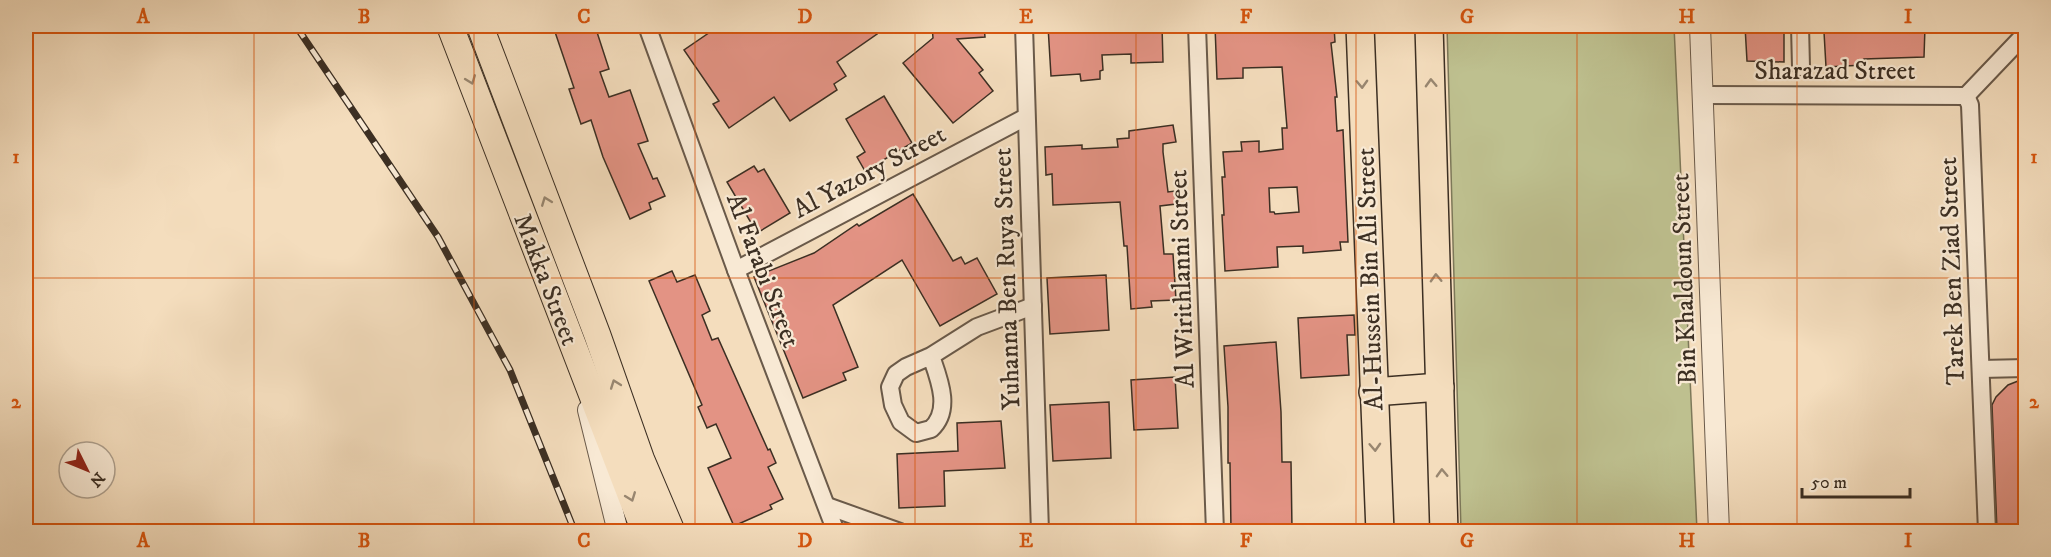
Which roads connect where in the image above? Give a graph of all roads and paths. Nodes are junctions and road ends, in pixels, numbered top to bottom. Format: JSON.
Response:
{"nodes":[{"id":1,"x":450,"y":26,"type":"edge"},
{"id":2,"x":480,"y":26,"type":"edge"},
{"id":3,"x":646,"y":26,"type":"edge"},
{"id":4,"x":1024,"y":26,"type":"edge"},
{"id":5,"x":1197,"y":26,"type":"edge"},
{"id":6,"x":1360,"y":26,"type":"edge"},
{"id":7,"x":1429,"y":26,"type":"edge"},
{"id":8,"x":1700,"y":26,"type":"edge"},
{"id":9,"x":1800,"y":26,"type":"edge"},
{"id":10,"x":2025,"y":33,"type":"edge"},
{"id":11,"x":1801,"y":67,"type":"dead end"},
{"id":12,"x":1704,"y":95,"type":"junction"},
{"id":13,"x":1966,"y":96,"type":"junction"},
{"id":14,"x":1026,"y":117,"type":"junction"},
{"id":15,"x":736,"y":270,"type":"junction"},
{"id":16,"x":1033,"y":306,"type":"junction"},
{"id":17,"x":931,"y":356,"type":"dead end"},
{"id":18,"x":2025,"y":368,"type":"edge"},
{"id":19,"x":581,"y":369,"type":"junction"},
{"id":20,"x":1981,"y":369,"type":"junction"},
{"id":21,"x":1440,"y":387,"type":"junction"},
{"id":22,"x":1373,"y":392,"type":"junction"},
{"id":23,"x":827,"y":506,"type":"junction"},
{"id":24,"x":618,"y":531,"type":"edge"},
{"id":25,"x":645,"y":531,"type":"edge"},
{"id":26,"x":672,"y":531,"type":"edge"},
{"id":27,"x":836,"y":531,"type":"edge"},
{"id":28,"x":900,"y":531,"type":"edge"},
{"id":29,"x":1040,"y":531,"type":"edge"},
{"id":30,"x":1215,"y":531,"type":"edge"},
{"id":31,"x":1380,"y":531,"type":"edge"},
{"id":32,"x":1443,"y":531,"type":"edge"},
{"id":33,"x":1719,"y":531,"type":"edge"},
{"id":34,"x":1987,"y":531,"type":"edge"}],
"edges":[{"from":1,"to":19,"type":"main road","name":"Makka Street","one_way":true},
{"from":26,"to":2,"type":"main road","name":"Makka Street","one_way":true},
{"from":3,"to":15,"type":"street","name":"Al Farabi Street"},
{"from":4,"to":14,"type":"street","name":"Yuhanna Ben Ruya Street"},
{"from":5,"to":30,"type":"street","name":"Al Wirithlanni Street"},
{"from":6,"to":22,"type":"highway","name":"Al-Hussein Bin Ali Street","one_way":true},
{"from":21,"to":7,"type":"highway","one_way":true},
{"from":8,"to":12,"type":"street","name":"Bin Khaldoun Street"},
{"from":9,"to":11,"type":"street"},
{"from":10,"to":13,"type":"street"},
{"from":12,"to":13,"type":"street","name":"Sharazad Street"},
{"from":12,"to":33,"type":"street","name":"Bin Khaldoun Street"},
{"from":13,"to":20,"type":"street","name":"Tarek Ben Ziad Street"},
{"from":14,"to":15,"type":"street","name":"Al Yazory Street"},
{"from":14,"to":16,"type":"street","name":"Yuhanna Ben Ruya Street"},
{"from":15,"to":23,"type":"street","name":"Al Farabi Street"},
{"from":16,"to":17,"type":"street"},
{"from":16,"to":29,"type":"street","name":"Yuhanna Ben Ruya Street"},
{"from":18,"to":20,"type":"street"},
{"from":19,"to":24,"type":"street"},
{"from":19,"to":25,"type":"main road","name":"Makka Street","one_way":true},
{"from":20,"to":34,"type":"street","name":"Tarek Ben Ziad Street"},
{"from":21,"to":22,"type":"highway"},
{"from":32,"to":21,"type":"highway","one_way":true},
{"from":22,"to":31,"type":"highway","name":"Al-Hussein Bin Ali Street","one_way":true},
{"from":23,"to":27,"type":"street","name":"Al Farabi Street"},
{"from":23,"to":28,"type":"street"}]}
